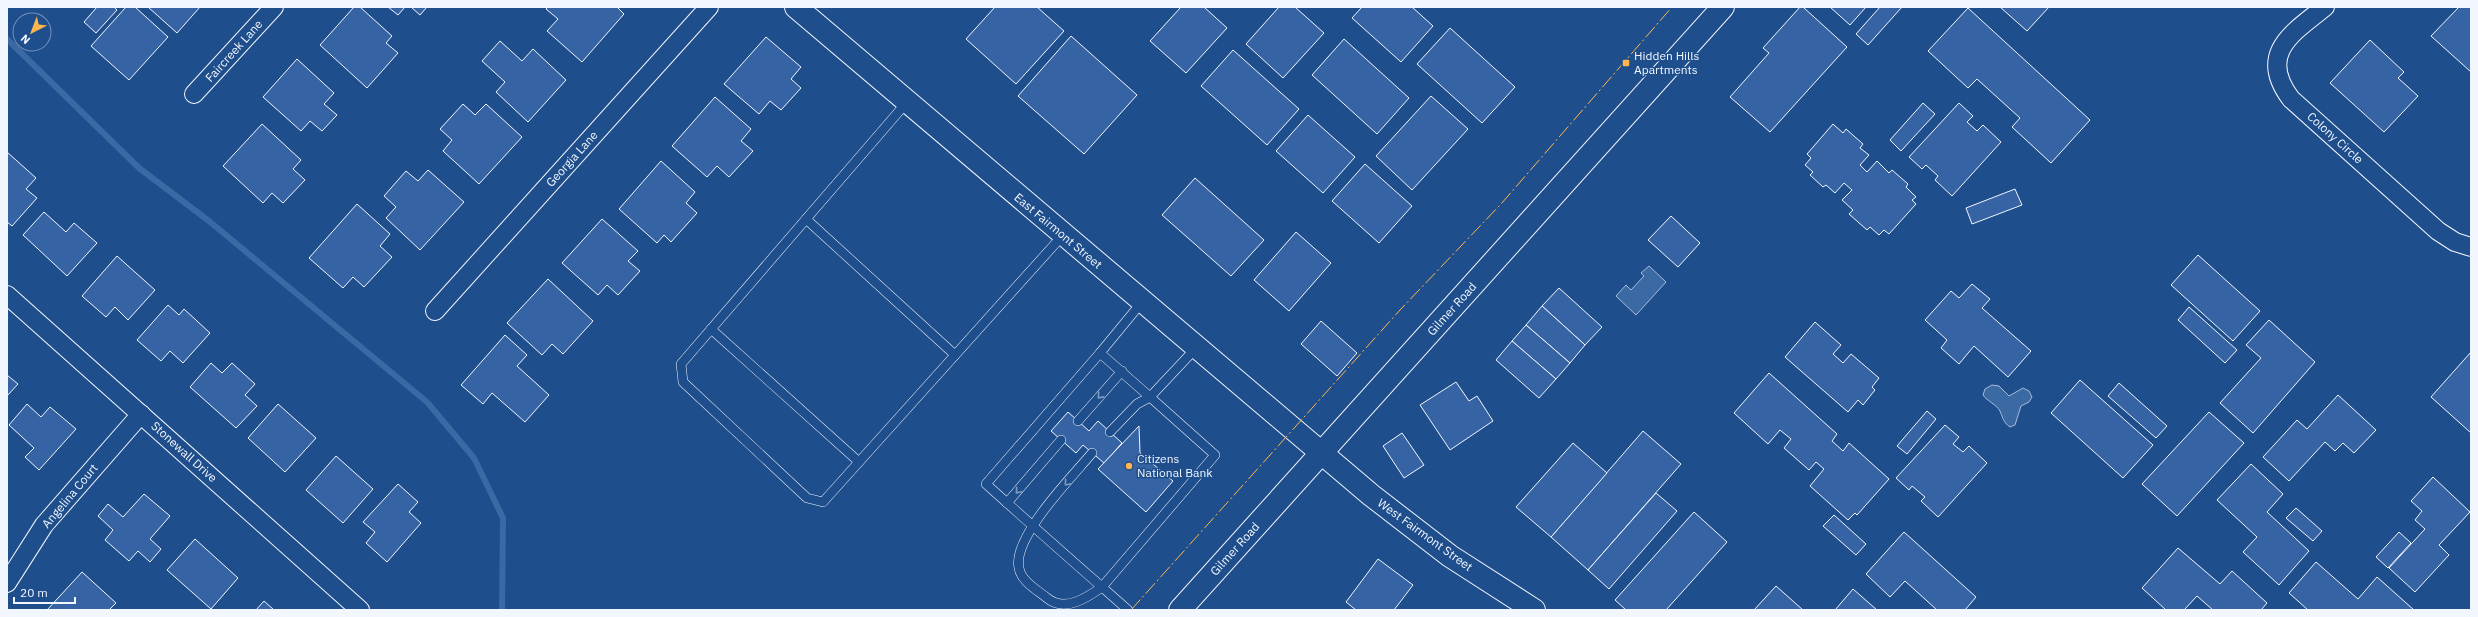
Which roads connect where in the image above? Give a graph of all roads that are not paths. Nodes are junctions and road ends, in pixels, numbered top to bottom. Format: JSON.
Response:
{"nodes":[{"id":1,"x":274,"y":7,"type":"edge"},
{"id":2,"x":709,"y":7,"type":"edge"},
{"id":3,"x":796,"y":7,"type":"edge"},
{"id":4,"x":1722,"y":7,"type":"edge"},
{"id":5,"x":2325,"y":7,"type":"edge"},
{"id":6,"x":194,"y":94,"type":"dead end"},
{"id":7,"x":907,"y":102,"type":"junction"},
{"id":8,"x":806,"y":219,"type":"junction"},
{"id":9,"x":1063,"y":235,"type":"junction"},
{"id":10,"x":2471,"y":247,"type":"edge"},
{"id":11,"x":7,"y":295,"type":"edge"},
{"id":12,"x":1142,"y":302,"type":"junction"},
{"id":13,"x":435,"y":311,"type":"dead end"},
{"id":14,"x":711,"y":329,"type":"junction"},
{"id":15,"x":1196,"y":348,"type":"junction"},
{"id":16,"x":1100,"y":353,"type":"junction"},
{"id":17,"x":955,"y":355,"type":"junction"},
{"id":18,"x":1122,"y":371,"type":"junction"},
{"id":19,"x":1150,"y":397,"type":"junction"},
{"id":20,"x":141,"y":414,"type":"junction"},
{"id":21,"x":1078,"y":421,"type":"dead end"},
{"id":22,"x":1110,"y":432,"type":"dead end"},
{"id":23,"x":1061,"y":440,"type":"dead end"},
{"id":24,"x":1092,"y":453,"type":"dead end"},
{"id":25,"x":1321,"y":454,"type":"junction"},
{"id":26,"x":860,"y":462,"type":"junction"},
{"id":27,"x":1007,"y":503,"type":"junction"},
{"id":28,"x":1032,"y":525,"type":"junction"},
{"id":29,"x":7,"y":583,"type":"edge"},
{"id":30,"x":1102,"y":587,"type":"junction"},
{"id":31,"x":359,"y":610,"type":"edge"},
{"id":32,"x":1128,"y":610,"type":"edge"},
{"id":33,"x":1180,"y":610,"type":"edge"},
{"id":34,"x":1534,"y":610,"type":"edge"}],
"edges":[{"from":1,"to":6,"type":"street","name":"Faircreek Lane"},
{"from":2,"to":13,"type":"street","name":"Georgia Lane"},
{"from":3,"to":7,"type":"street","name":"East Fairmont Street"},
{"from":4,"to":25,"type":"street","name":"Gilmer Road"},
{"from":5,"to":10,"type":"street","name":"Colony Circle"},
{"from":7,"to":8,"type":"lane"},
{"from":7,"to":9,"type":"street","name":"East Fairmont Street"},
{"from":8,"to":14,"type":"lane"},
{"from":8,"to":17,"type":"lane"},
{"from":9,"to":12,"type":"street","name":"East Fairmont Street"},
{"from":9,"to":17,"type":"lane"},
{"from":11,"to":20,"type":"street","name":"Stonewall Drive"},
{"from":12,"to":15,"type":"street","name":"East Fairmont Street"},
{"from":12,"to":16,"type":"lane"},
{"from":14,"to":26,"type":"lane"},
{"from":14,"to":26,"type":"lane"},
{"from":15,"to":19,"type":"lane"},
{"from":15,"to":25,"type":"street","name":"East Fairmont Street"},
{"from":16,"to":18,"type":"lane"},
{"from":16,"to":27,"type":"lane"},
{"from":17,"to":26,"type":"lane"},
{"from":18,"to":19,"type":"lane"},
{"from":18,"to":21,"type":"lane","one_way":true},
{"from":19,"to":22,"type":"lane"},
{"from":19,"to":30,"type":"lane"},
{"from":20,"to":29,"type":"street","name":"Angelina Court"},
{"from":20,"to":31,"type":"street","name":"Stonewall Drive"},
{"from":23,"to":27,"type":"lane","one_way":true},
{"from":24,"to":28,"type":"lane","one_way":true},
{"from":25,"to":33,"type":"street","name":"Gilmer Road"},
{"from":25,"to":34,"type":"street","name":"West Fairmont Street"},
{"from":27,"to":28,"type":"lane"},
{"from":28,"to":30,"type":"lane"},
{"from":28,"to":30,"type":"lane"},
{"from":30,"to":32,"type":"lane"}]}
